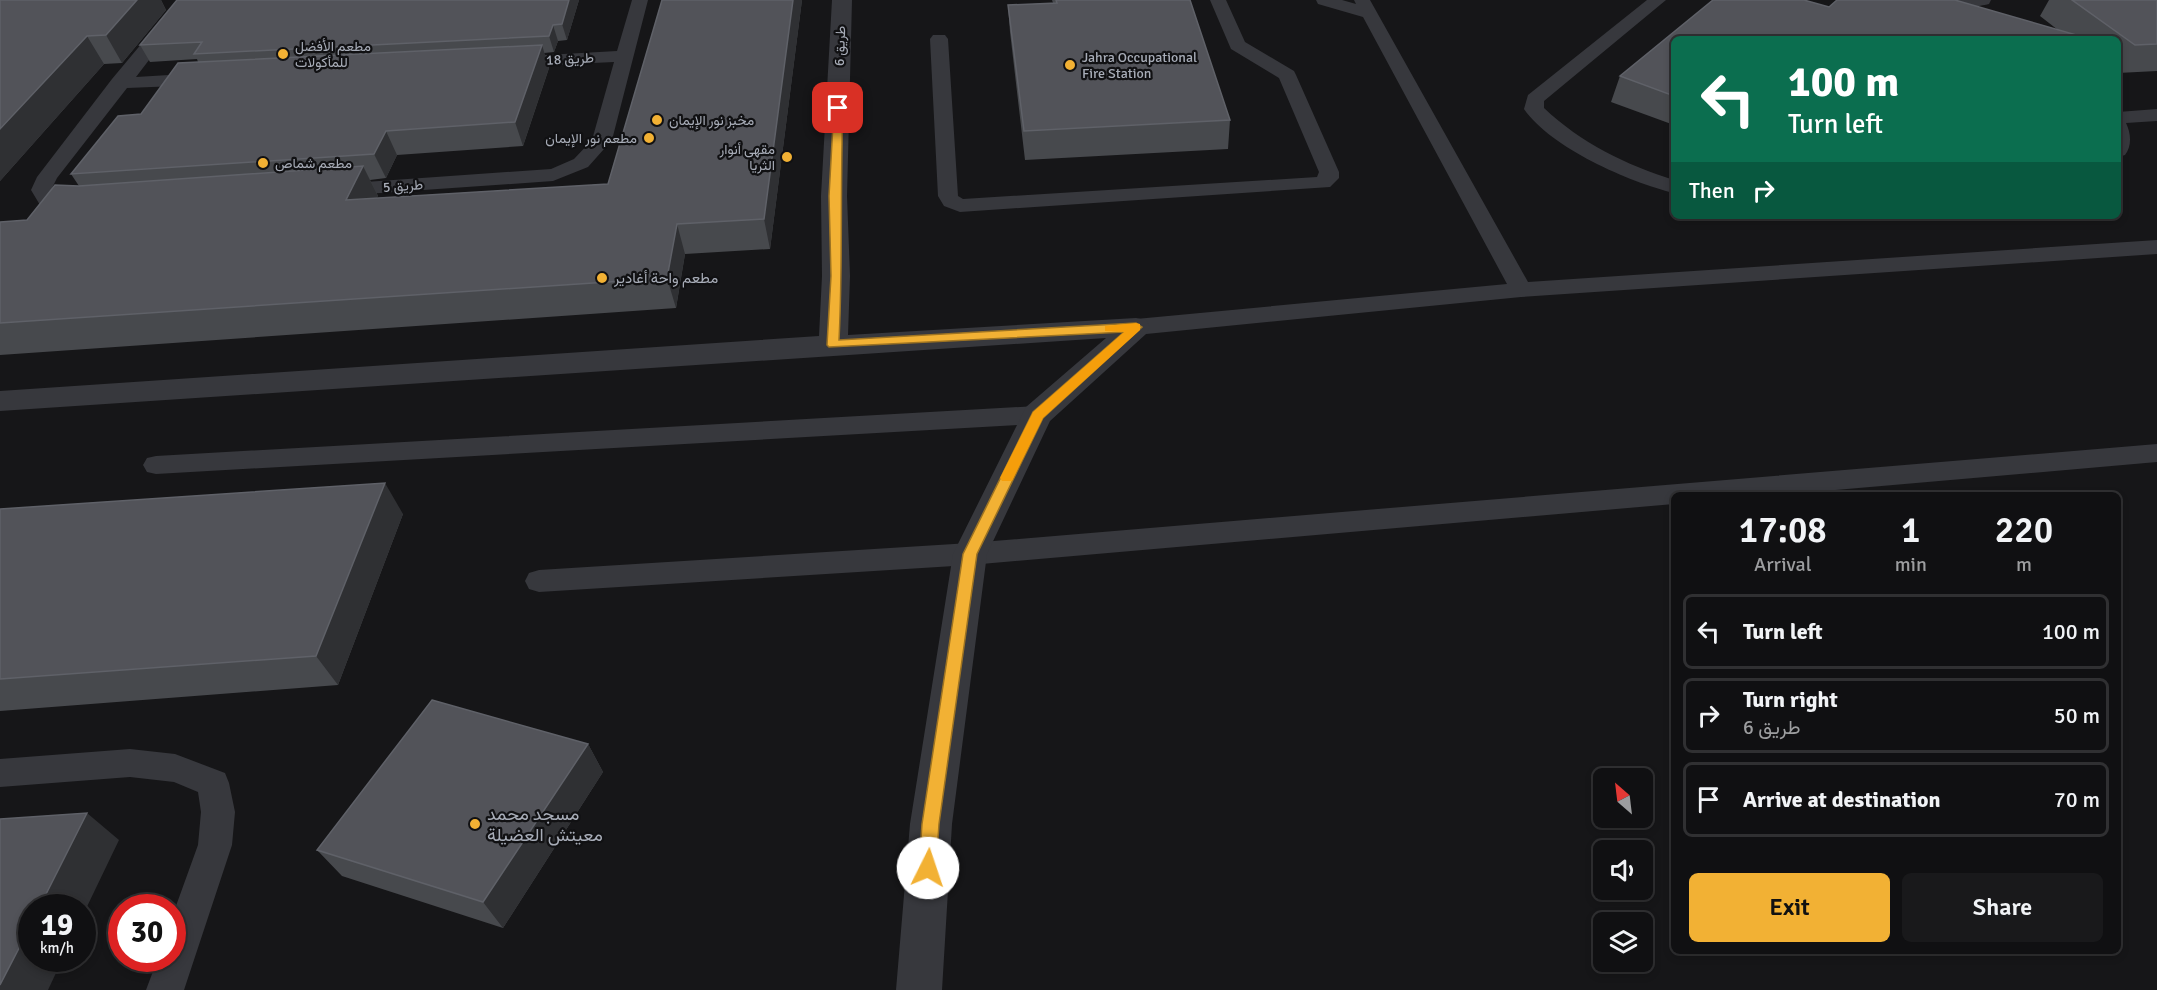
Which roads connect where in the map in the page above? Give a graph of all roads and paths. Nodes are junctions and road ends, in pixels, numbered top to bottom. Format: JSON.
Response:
{"nodes":[{"id":1,"x":187,"y":0,"type":"edge"},
{"id":2,"x":640,"y":0,"type":"edge"},
{"id":3,"x":842,"y":0,"type":"edge"},
{"id":4,"x":1218,"y":0,"type":"edge"},
{"id":5,"x":1324,"y":0,"type":"edge"},
{"id":6,"x":1658,"y":0,"type":"edge"},
{"id":7,"x":1951,"y":1,"type":"edge"},
{"id":8,"x":1366,"y":7,"type":"edge"},
{"id":9,"x":1983,"y":8,"type":"edge"},
{"id":10,"x":939,"y":39,"type":"dead end"},
{"id":11,"x":624,"y":56,"type":"junction"},
{"id":12,"x":495,"y":63,"type":"edge"},
{"id":13,"x":225,"y":78,"type":"edge"},
{"id":14,"x":119,"y":83,"type":"junction"},
{"id":15,"x":2157,"y":116,"type":"edge"},
{"id":16,"x":2121,"y":118,"type":"edge"},
{"id":17,"x":1671,"y":186,"type":"edge"},
{"id":18,"x":314,"y":192,"type":"edge"},
{"id":19,"x":99,"y":207,"type":"edge"},
{"id":20,"x":2157,"y":247,"type":"edge"},
{"id":21,"x":1521,"y":290,"type":"junction"},
{"id":22,"x":1136,"y":327,"type":"junction"},
{"id":23,"x":833,"y":345,"type":"junction"},
{"id":24,"x":0,"y":401,"type":"edge"},
{"id":25,"x":1038,"y":415,"type":"junction"},
{"id":26,"x":2157,"y":453,"type":"edge"},
{"id":27,"x":156,"y":465,"type":"dead end"},
{"id":28,"x":1699,"y":492,"type":"edge"},
{"id":29,"x":1671,"y":494,"type":"edge"},
{"id":30,"x":970,"y":554,"type":"junction"},
{"id":31,"x":539,"y":581,"type":"dead end"},
{"id":32,"x":0,"y":773,"type":"edge"},
{"id":33,"x":165,"y":990,"type":"edge"},
{"id":34,"x":919,"y":990,"type":"edge"}],
"edges":[{"from":1,"to":14,"type":"lane"},
{"from":2,"to":11,"type":"lane","name":"طريق 5"},
{"from":3,"to":23,"type":"street","name":"طريق 6"},
{"from":4,"to":10,"type":"lane"},
{"from":5,"to":8,"type":"lane"},
{"from":6,"to":17,"type":"lane"},
{"from":7,"to":9,"type":"lane"},
{"from":8,"to":21,"type":"lane"},
{"from":11,"to":12,"type":"lane","name":"طريق 18"},
{"from":11,"to":18,"type":"lane","name":"طريق 5"},
{"from":13,"to":14,"type":"lane"},
{"from":14,"to":19,"type":"lane"},
{"from":15,"to":16,"type":"lane"},
{"from":20,"to":21,"type":"lane"},
{"from":21,"to":22,"type":"lane"},
{"from":22,"to":23,"type":"street"},
{"from":22,"to":25,"type":"street"},
{"from":23,"to":24,"type":"street"},
{"from":25,"to":27,"type":"lane"},
{"from":25,"to":30,"type":"street"},
{"from":26,"to":28,"type":"lane"},
{"from":29,"to":30,"type":"lane"},
{"from":30,"to":31,"type":"lane"},
{"from":30,"to":34,"type":"street"},
{"from":32,"to":33,"type":"lane"}]}
